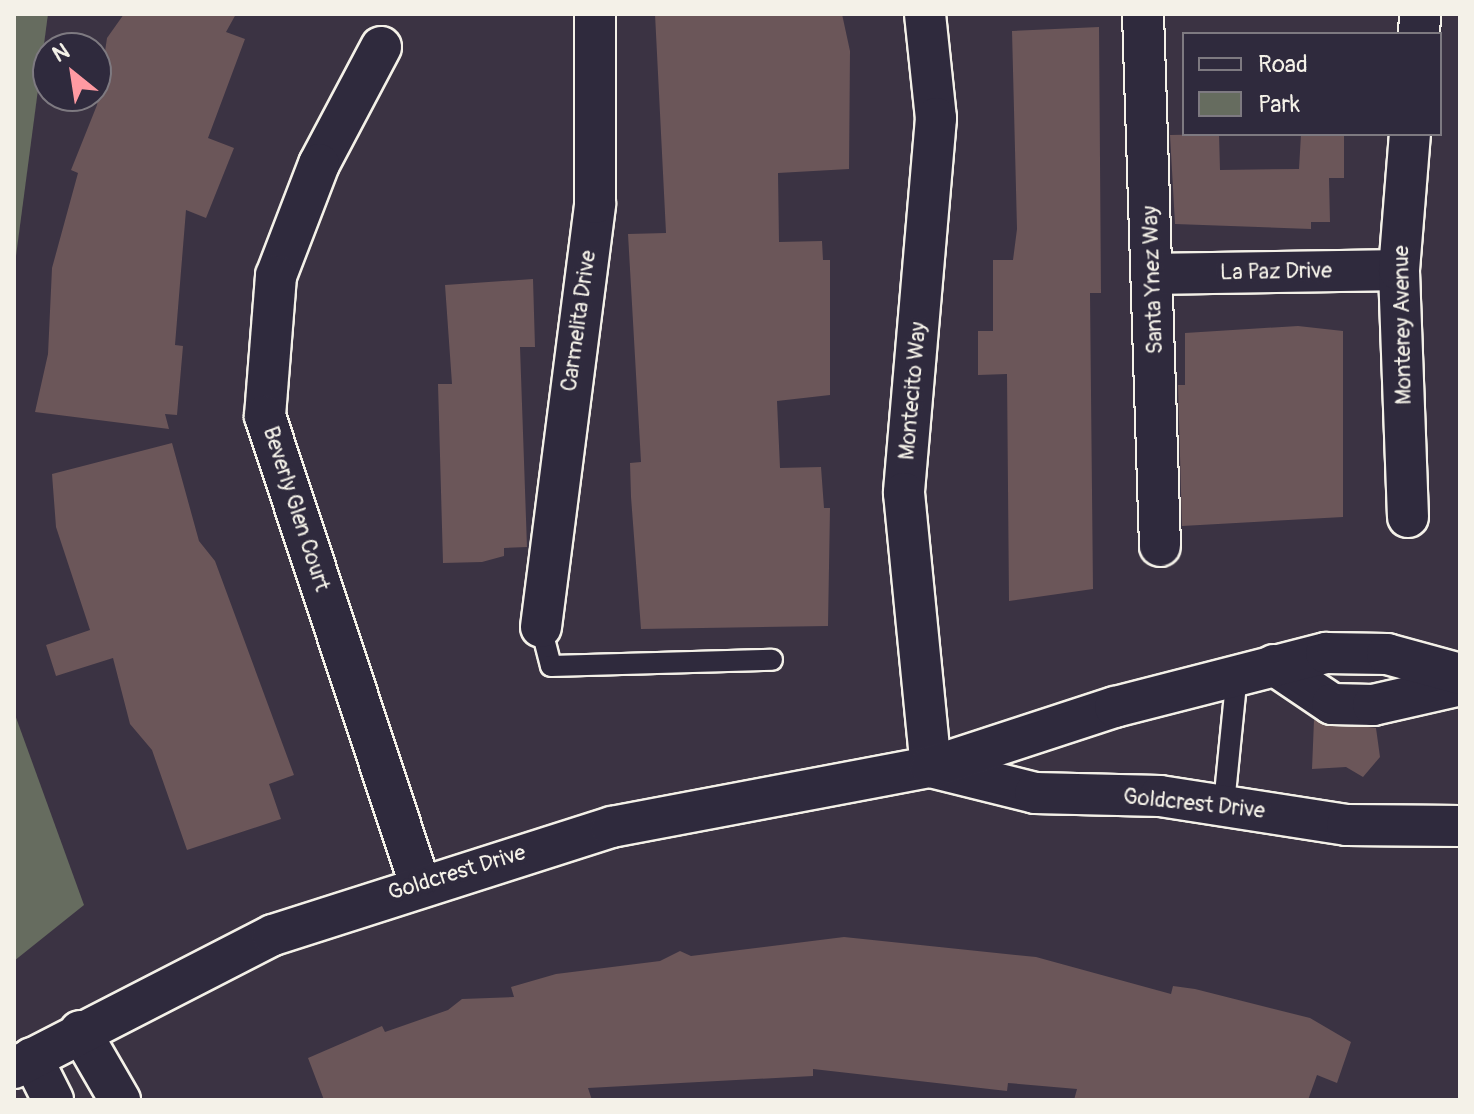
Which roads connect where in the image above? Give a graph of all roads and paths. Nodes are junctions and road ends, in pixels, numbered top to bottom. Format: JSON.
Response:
{"nodes":[{"id":1,"x":595,"y":14,"type":"edge"},
{"id":2,"x":925,"y":14,"type":"edge"},
{"id":3,"x":1143,"y":14,"type":"edge"},
{"id":4,"x":381,"y":47,"type":"dead end"},
{"id":5,"x":1410,"y":136,"type":"edge"},
{"id":6,"x":1399,"y":270,"type":"junction"},
{"id":7,"x":1153,"y":274,"type":"junction"},
{"id":8,"x":1408,"y":517,"type":"dead end"},
{"id":9,"x":1160,"y":546,"type":"dead end"},
{"id":10,"x":541,"y":627,"type":"joint"},
{"id":11,"x":772,"y":660,"type":"dead end"},
{"id":12,"x":1255,"y":670,"type":"junction"},
{"id":13,"x":1460,"y":674,"type":"edge"},
{"id":14,"x":1460,"y":685,"type":"edge"},
{"id":15,"x":931,"y":767,"type":"junction"},
{"id":16,"x":1224,"y":804,"type":"junction"},
{"id":17,"x":1460,"y":826,"type":"edge"},
{"id":18,"x":419,"y":883,"type":"junction"},
{"id":19,"x":80,"y":1031,"type":"junction"},
{"id":20,"x":23,"y":1063,"type":"edge"},
{"id":21,"x":53,"y":1100,"type":"edge"},
{"id":22,"x":120,"y":1100,"type":"edge"}],
"edges":[{"from":1,"to":10,"type":"street","name":"Carmelita Drive"},
{"from":2,"to":15,"type":"street","name":"Montecito Way"},
{"from":3,"to":7,"type":"street","name":"Santa Ynez Way"},
{"from":4,"to":18,"type":"street","name":"Beverly Glen Court"},
{"from":5,"to":6,"type":"street","name":"Monterey Avenue"},
{"from":6,"to":7,"type":"street","name":"La Paz Drive"},
{"from":6,"to":8,"type":"street","name":"Monterey Avenue"},
{"from":7,"to":9,"type":"street","name":"Santa Ynez Way"},
{"from":10,"to":11,"type":"lane"},
{"from":12,"to":13,"type":"street","name":"Goldcrest Drive"},
{"from":12,"to":14,"type":"street"},
{"from":12,"to":15,"type":"street","name":"Goldcrest Drive"},
{"from":12,"to":16,"type":"lane"},
{"from":15,"to":16,"type":"street","name":"Goldcrest Drive"},
{"from":15,"to":18,"type":"street","name":"Goldcrest Drive"},
{"from":16,"to":17,"type":"street","name":"Goldcrest Drive"},
{"from":18,"to":19,"type":"street","name":"Goldcrest Drive"},
{"from":19,"to":20,"type":"street","name":"Goldcrest Drive"},
{"from":19,"to":22,"type":"street"},
{"from":20,"to":21,"type":"street"}]}
